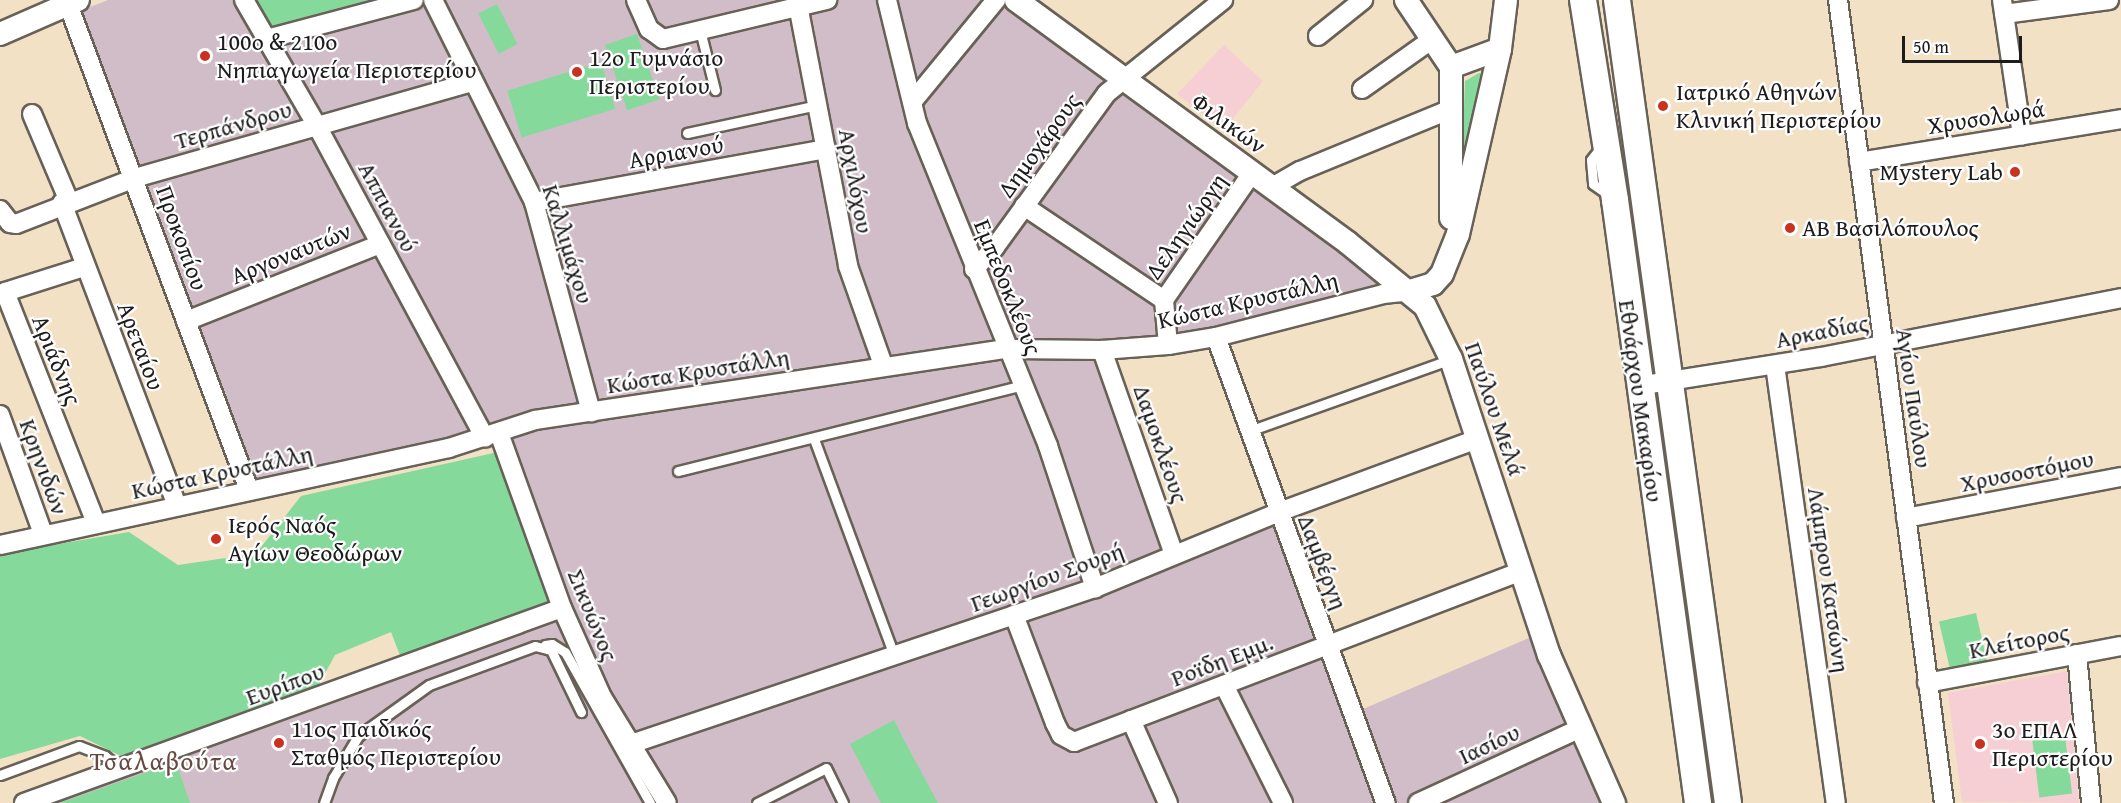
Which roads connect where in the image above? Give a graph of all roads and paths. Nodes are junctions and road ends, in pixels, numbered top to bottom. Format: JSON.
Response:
{"nodes":[{"id":1,"x":244,"y":0,"type":"edge"},
{"id":2,"x":414,"y":0,"type":"edge"},
{"id":3,"x":434,"y":0,"type":"edge"},
{"id":4,"x":636,"y":0,"type":"edge"},
{"id":5,"x":827,"y":0,"type":"edge"},
{"id":6,"x":887,"y":0,"type":"edge"},
{"id":7,"x":996,"y":0,"type":"edge"},
{"id":8,"x":1016,"y":0,"type":"edge"},
{"id":9,"x":1223,"y":0,"type":"edge"},
{"id":10,"x":1363,"y":0,"type":"edge"},
{"id":11,"x":1406,"y":0,"type":"edge"},
{"id":12,"x":1506,"y":0,"type":"edge"},
{"id":13,"x":1583,"y":0,"type":"edge"},
{"id":14,"x":1617,"y":0,"type":"edge"},
{"id":15,"x":1838,"y":0,"type":"edge"},
{"id":16,"x":2109,"y":0,"type":"edge"},
{"id":17,"x":73,"y":2,"type":"edge"},
{"id":18,"x":798,"y":3,"type":"edge"},
{"id":19,"x":2003,"y":7,"type":"edge"},
{"id":20,"x":700,"y":30,"type":"junction"},
{"id":21,"x":0,"y":34,"type":"edge"},
{"id":22,"x":1318,"y":36,"type":"dead end"},
{"id":23,"x":1434,"y":38,"type":"junction"},
{"id":24,"x":267,"y":39,"type":"junction"},
{"id":25,"x":1500,"y":49,"type":"junction"},
{"id":26,"x":1451,"y":67,"type":"junction"},
{"id":27,"x":1121,"y":78,"type":"junction"},
{"id":28,"x":473,"y":82,"type":"junction"},
{"id":29,"x":1362,"y":89,"type":"dead end"},
{"id":30,"x":715,"y":90,"type":"dead end"},
{"id":31,"x":913,"y":101,"type":"junction"},
{"id":32,"x":818,"y":105,"type":"junction"},
{"id":33,"x":1451,"y":109,"type":"junction"},
{"id":34,"x":32,"y":114,"type":"dead end"},
{"id":35,"x":2121,"y":119,"type":"edge"},
{"id":36,"x":317,"y":126,"type":"junction"},
{"id":37,"x":687,"y":133,"type":"dead end"},
{"id":38,"x":2022,"y":136,"type":"junction"},
{"id":39,"x":826,"y":149,"type":"junction"},
{"id":40,"x":1859,"y":162,"type":"junction"},
{"id":41,"x":1252,"y":172,"type":"junction"},
{"id":42,"x":135,"y":178,"type":"junction"},
{"id":43,"x":1272,"y":187,"type":"junction"},
{"id":44,"x":66,"y":202,"type":"junction"},
{"id":45,"x":534,"y":202,"type":"junction"},
{"id":46,"x":1024,"y":206,"type":"junction"},
{"id":47,"x":5,"y":216,"type":"edge"},
{"id":48,"x":380,"y":244,"type":"junction"},
{"id":49,"x":1449,"y":256,"type":"junction"},
{"id":50,"x":84,"y":267,"type":"junction"},
{"id":51,"x":974,"y":269,"type":"junction"},
{"id":52,"x":1410,"y":291,"type":"junction"},
{"id":53,"x":2121,"y":298,"type":"edge"},
{"id":54,"x":1164,"y":300,"type":"junction"},
{"id":55,"x":4,"y":303,"type":"edge"},
{"id":56,"x":186,"y":321,"type":"junction"},
{"id":57,"x":1216,"y":337,"type":"junction"},
{"id":58,"x":1883,"y":343,"type":"junction"},
{"id":59,"x":1168,"y":345,"type":"junction"},
{"id":60,"x":1006,"y":349,"type":"junction"},
{"id":61,"x":1102,"y":350,"type":"junction"},
{"id":62,"x":1451,"y":359,"type":"junction"},
{"id":63,"x":1774,"y":365,"type":"junction"},
{"id":64,"x":883,"y":366,"type":"junction"},
{"id":65,"x":1669,"y":381,"type":"junction"},
{"id":66,"x":1023,"y":385,"type":"junction"},
{"id":67,"x":1638,"y":386,"type":"junction"},
{"id":68,"x":591,"y":412,"type":"junction"},
{"id":69,"x":0,"y":415,"type":"edge"},
{"id":70,"x":1249,"y":431,"type":"junction"},
{"id":71,"x":492,"y":436,"type":"junction"},
{"id":72,"x":814,"y":439,"type":"junction"},
{"id":73,"x":1477,"y":439,"type":"junction"},
{"id":74,"x":678,"y":471,"type":"dead end"},
{"id":75,"x":2121,"y":477,"type":"edge"},
{"id":76,"x":249,"y":490,"type":"junction"},
{"id":77,"x":177,"y":506,"type":"junction"},
{"id":78,"x":1279,"y":512,"type":"junction"},
{"id":79,"x":1906,"y":518,"type":"junction"},
{"id":80,"x":96,"y":523,"type":"junction"},
{"id":81,"x":43,"y":534,"type":"junction"},
{"id":82,"x":0,"y":545,"type":"edge"},
{"id":83,"x":1174,"y":555,"type":"junction"},
{"id":84,"x":1521,"y":571,"type":"junction"},
{"id":85,"x":1095,"y":588,"type":"junction"},
{"id":86,"x":562,"y":608,"type":"junction"},
{"id":87,"x":1014,"y":615,"type":"junction"},
{"id":88,"x":545,"y":645,"type":"junction"},
{"id":89,"x":1329,"y":645,"type":"junction"},
{"id":90,"x":2121,"y":646,"type":"edge"},
{"id":91,"x":2077,"y":654,"type":"junction"},
{"id":92,"x":894,"y":656,"type":"junction"},
{"id":93,"x":1927,"y":683,"type":"junction"},
{"id":94,"x":1224,"y":685,"type":"junction"},
{"id":95,"x":581,"y":712,"type":"dead end"},
{"id":96,"x":1131,"y":720,"type":"junction"},
{"id":97,"x":1581,"y":728,"type":"junction"},
{"id":98,"x":628,"y":745,"type":"junction"},
{"id":99,"x":120,"y":769,"type":"junction"},
{"id":100,"x":0,"y":775,"type":"edge"},
{"id":101,"x":24,"y":803,"type":"edge"},
{"id":102,"x":324,"y":803,"type":"edge"},
{"id":103,"x":650,"y":803,"type":"edge"},
{"id":104,"x":667,"y":803,"type":"edge"},
{"id":105,"x":757,"y":803,"type":"edge"},
{"id":106,"x":843,"y":803,"type":"edge"},
{"id":107,"x":1168,"y":803,"type":"edge"},
{"id":108,"x":1283,"y":803,"type":"edge"},
{"id":109,"x":1386,"y":803,"type":"edge"},
{"id":110,"x":1418,"y":803,"type":"edge"},
{"id":111,"x":1614,"y":803,"type":"edge"},
{"id":112,"x":1698,"y":803,"type":"edge"},
{"id":113,"x":1728,"y":803,"type":"edge"},
{"id":114,"x":1836,"y":803,"type":"edge"},
{"id":115,"x":1944,"y":803,"type":"edge"},
{"id":116,"x":2091,"y":803,"type":"edge"}],
"edges":[{"from":1,"to":24,"type":"street","name":"Αππιανού"},
{"from":2,"to":24,"type":"street"},
{"from":3,"to":28,"type":"street","name":"Καλλιμάχου"},
{"from":4,"to":20,"type":"street"},
{"from":5,"to":18,"type":"street"},
{"from":6,"to":31,"type":"street","name":"Εμπεδοκλέους"},
{"from":7,"to":31,"type":"street"},
{"from":8,"to":27,"type":"street","name":"Φιλικών"},
{"from":9,"to":27,"type":"street","name":"Δημοχάρους"},
{"from":10,"to":22,"type":"street"},
{"from":11,"to":23,"type":"street"},
{"from":12,"to":25,"type":"street"},
{"from":13,"to":67,"type":"main road","name":"Εθνάρχου Μακαρίου"},
{"from":14,"to":65,"type":"main road","name":"Εθνάρχου Μακαρίου"},
{"from":15,"to":40,"type":"street","name":"Αγίου Παύλου"},
{"from":16,"to":19,"type":"street"},
{"from":17,"to":21,"type":"street"},
{"from":17,"to":42,"type":"street","name":"Προκοπίου"},
{"from":18,"to":20,"type":"street"},
{"from":18,"to":32,"type":"street","name":"Αρχιλόχου"},
{"from":19,"to":38,"type":"street"},
{"from":20,"to":30,"type":"lane"},
{"from":23,"to":26,"type":"street"},
{"from":23,"to":29,"type":"street"},
{"from":24,"to":36,"type":"street","name":"Αππιανού"},
{"from":25,"to":26,"type":"street"},
{"from":25,"to":49,"type":"street"},
{"from":26,"to":33,"type":"street"},
{"from":27,"to":41,"type":"street","name":"Φιλικών"},
{"from":27,"to":46,"type":"street","name":"Δημοχάρους"},
{"from":28,"to":36,"type":"street","name":"Τερπάνδρου"},
{"from":28,"to":45,"type":"street","name":"Καλλιμάχου"},
{"from":31,"to":51,"type":"street","name":"Εμπεδοκλέους"},
{"from":32,"to":37,"type":"lane"},
{"from":32,"to":39,"type":"street","name":"Αρχιλόχου"},
{"from":33,"to":43,"type":"street"},
{"from":33,"to":49,"type":"street"},
{"from":34,"to":44,"type":"street","name":"Αρεταίου"},
{"from":35,"to":38,"type":"street","name":"Χρυσολωρά"},
{"from":36,"to":42,"type":"street","name":"Τερπάνδρου"},
{"from":36,"to":48,"type":"street","name":"Αππιανού"},
{"from":38,"to":40,"type":"street","name":"Χρυσολωρά"},
{"from":39,"to":45,"type":"street","name":"Αρριανού"},
{"from":39,"to":64,"type":"street","name":"Αρχιλόχου"},
{"from":40,"to":58,"type":"street","name":"Αγίου Παύλου"},
{"from":41,"to":43,"type":"street","name":"Φιλικών"},
{"from":41,"to":54,"type":"street","name":"Δεληγιώργη"},
{"from":42,"to":44,"type":"street","name":"Τερπάνδρου"},
{"from":42,"to":56,"type":"street","name":"Προκοπίου"},
{"from":43,"to":52,"type":"street","name":"Φιλικών"},
{"from":44,"to":47,"type":"street","name":"Τερπάνδρου"},
{"from":44,"to":50,"type":"street","name":"Αρεταίου"},
{"from":45,"to":68,"type":"street","name":"Καλλιμάχου"},
{"from":46,"to":51,"type":"street","name":"Δημοχάρους"},
{"from":46,"to":54,"type":"street"},
{"from":48,"to":56,"type":"street","name":"Αργοναυτών"},
{"from":48,"to":71,"type":"street","name":"Αππιανού"},
{"from":49,"to":52,"type":"street"},
{"from":50,"to":55,"type":"street","name":"Αριάδνης"},
{"from":50,"to":77,"type":"street","name":"Αρεταίου"},
{"from":51,"to":60,"type":"street","name":"Εμπεδοκλέους"},
{"from":52,"to":57,"type":"street","name":"Κώστα Κρυστάλλη"},
{"from":52,"to":62,"type":"street","name":"Παύλου Μελά"},
{"from":53,"to":58,"type":"street","name":"Αρκαδίας"},
{"from":54,"to":59,"type":"street","name":"Δεληγιώργη"},
{"from":55,"to":80,"type":"street","name":"Αριάδνης"},
{"from":56,"to":76,"type":"street","name":"Προκοπίου"},
{"from":57,"to":59,"type":"street","name":"Κώστα Κρυστάλλη"},
{"from":57,"to":70,"type":"street","name":"Δαμβέργη"},
{"from":58,"to":63,"type":"street","name":"Αρκαδίας"},
{"from":58,"to":79,"type":"street","name":"Αγίου Παύλου"},
{"from":59,"to":61,"type":"street","name":"Κώστα Κρυστάλλη"},
{"from":60,"to":61,"type":"street","name":"Κώστα Κρυστάλλη"},
{"from":60,"to":64,"type":"street","name":"Κώστα Κρυστάλλη"},
{"from":60,"to":66,"type":"street","name":"Εμπεδοκλέους"},
{"from":61,"to":83,"type":"street","name":"Δαμοκλέους"},
{"from":62,"to":70,"type":"lane"},
{"from":62,"to":73,"type":"street","name":"Παύλου Μελά"},
{"from":63,"to":65,"type":"street","name":"Αρκαδίας"},
{"from":63,"to":114,"type":"street","name":"Λάμπρου Κατσώνη"},
{"from":64,"to":68,"type":"street","name":"Κώστα Κρυστάλλη"},
{"from":65,"to":67,"type":"street","name":"Αρκαδίας"},
{"from":65,"to":113,"type":"main road","name":"Εθνάρχου Μακαρίου"},
{"from":66,"to":72,"type":"lane"},
{"from":66,"to":85,"type":"street","name":"Εμπεδοκλέους"},
{"from":67,"to":112,"type":"main road","name":"Εθνάρχου Μακαρίου"},
{"from":68,"to":71,"type":"street","name":"Κώστα Κρυστάλλη"},
{"from":69,"to":81,"type":"street","name":"Κρηνιδών"},
{"from":70,"to":78,"type":"street","name":"Δαμβέργη"},
{"from":71,"to":76,"type":"street","name":"Κώστα Κρυστάλλη"},
{"from":71,"to":86,"type":"street","name":"Σικυώνος"},
{"from":72,"to":74,"type":"lane"},
{"from":72,"to":92,"type":"lane"},
{"from":73,"to":78,"type":"street","name":"Γεωργίου Σουρή"},
{"from":73,"to":84,"type":"street","name":"Παύλου Μελά"},
{"from":75,"to":79,"type":"street","name":"Χρυσοστόμου"},
{"from":76,"to":77,"type":"street","name":"Κώστα Κρυστάλλη"},
{"from":77,"to":80,"type":"street","name":"Κώστα Κρυστάλλη"},
{"from":78,"to":83,"type":"street","name":"Γεωργίου Σουρή"},
{"from":78,"to":89,"type":"street","name":"Δαμβέργη"},
{"from":79,"to":93,"type":"street","name":"Αγίου Παύλου"},
{"from":80,"to":81,"type":"street","name":"Κώστα Κρυστάλλη"},
{"from":81,"to":82,"type":"street","name":"Κώστα Κρυστάλλη"},
{"from":83,"to":85,"type":"street","name":"Γεωργίου Σουρή"},
{"from":84,"to":89,"type":"street","name":"Ροϊδη Εμμ."},
{"from":84,"to":97,"type":"street","name":"Παύλου Μελά"},
{"from":85,"to":87,"type":"street","name":"Γεωργίου Σουρή"},
{"from":86,"to":98,"type":"street","name":"Σικυώνος"},
{"from":86,"to":99,"type":"street","name":"Ευρίπου"},
{"from":87,"to":92,"type":"street","name":"Γεωργίου Σουρή"},
{"from":87,"to":96,"type":"street","name":"Ροϊδη Εμμ."},
{"from":88,"to":95,"type":"lane"},
{"from":88,"to":102,"type":"lane"},
{"from":88,"to":103,"type":"lane"},
{"from":89,"to":94,"type":"street","name":"Ροϊδη Εμμ."},
{"from":89,"to":109,"type":"street","name":"Δαμβέργη"},
{"from":90,"to":91,"type":"street","name":"Κλείτορος"},
{"from":91,"to":93,"type":"street","name":"Κλείτορος"},
{"from":91,"to":116,"type":"street"},
{"from":92,"to":98,"type":"street","name":"Γεωργίου Σουρή"},
{"from":93,"to":115,"type":"street","name":"Αγίου Παύλου"},
{"from":94,"to":96,"type":"street","name":"Ροϊδη Εμμ."},
{"from":94,"to":108,"type":"street"},
{"from":96,"to":107,"type":"street"},
{"from":97,"to":110,"type":"street","name":"Ιασίου"},
{"from":97,"to":111,"type":"street","name":"Παύλου Μελά"},
{"from":98,"to":104,"type":"street","name":"Σικυώνος"},
{"from":99,"to":100,"type":"lane"},
{"from":99,"to":101,"type":"street","name":"Ευρίπου"},
{"from":105,"to":106,"type":"lane"}]}
